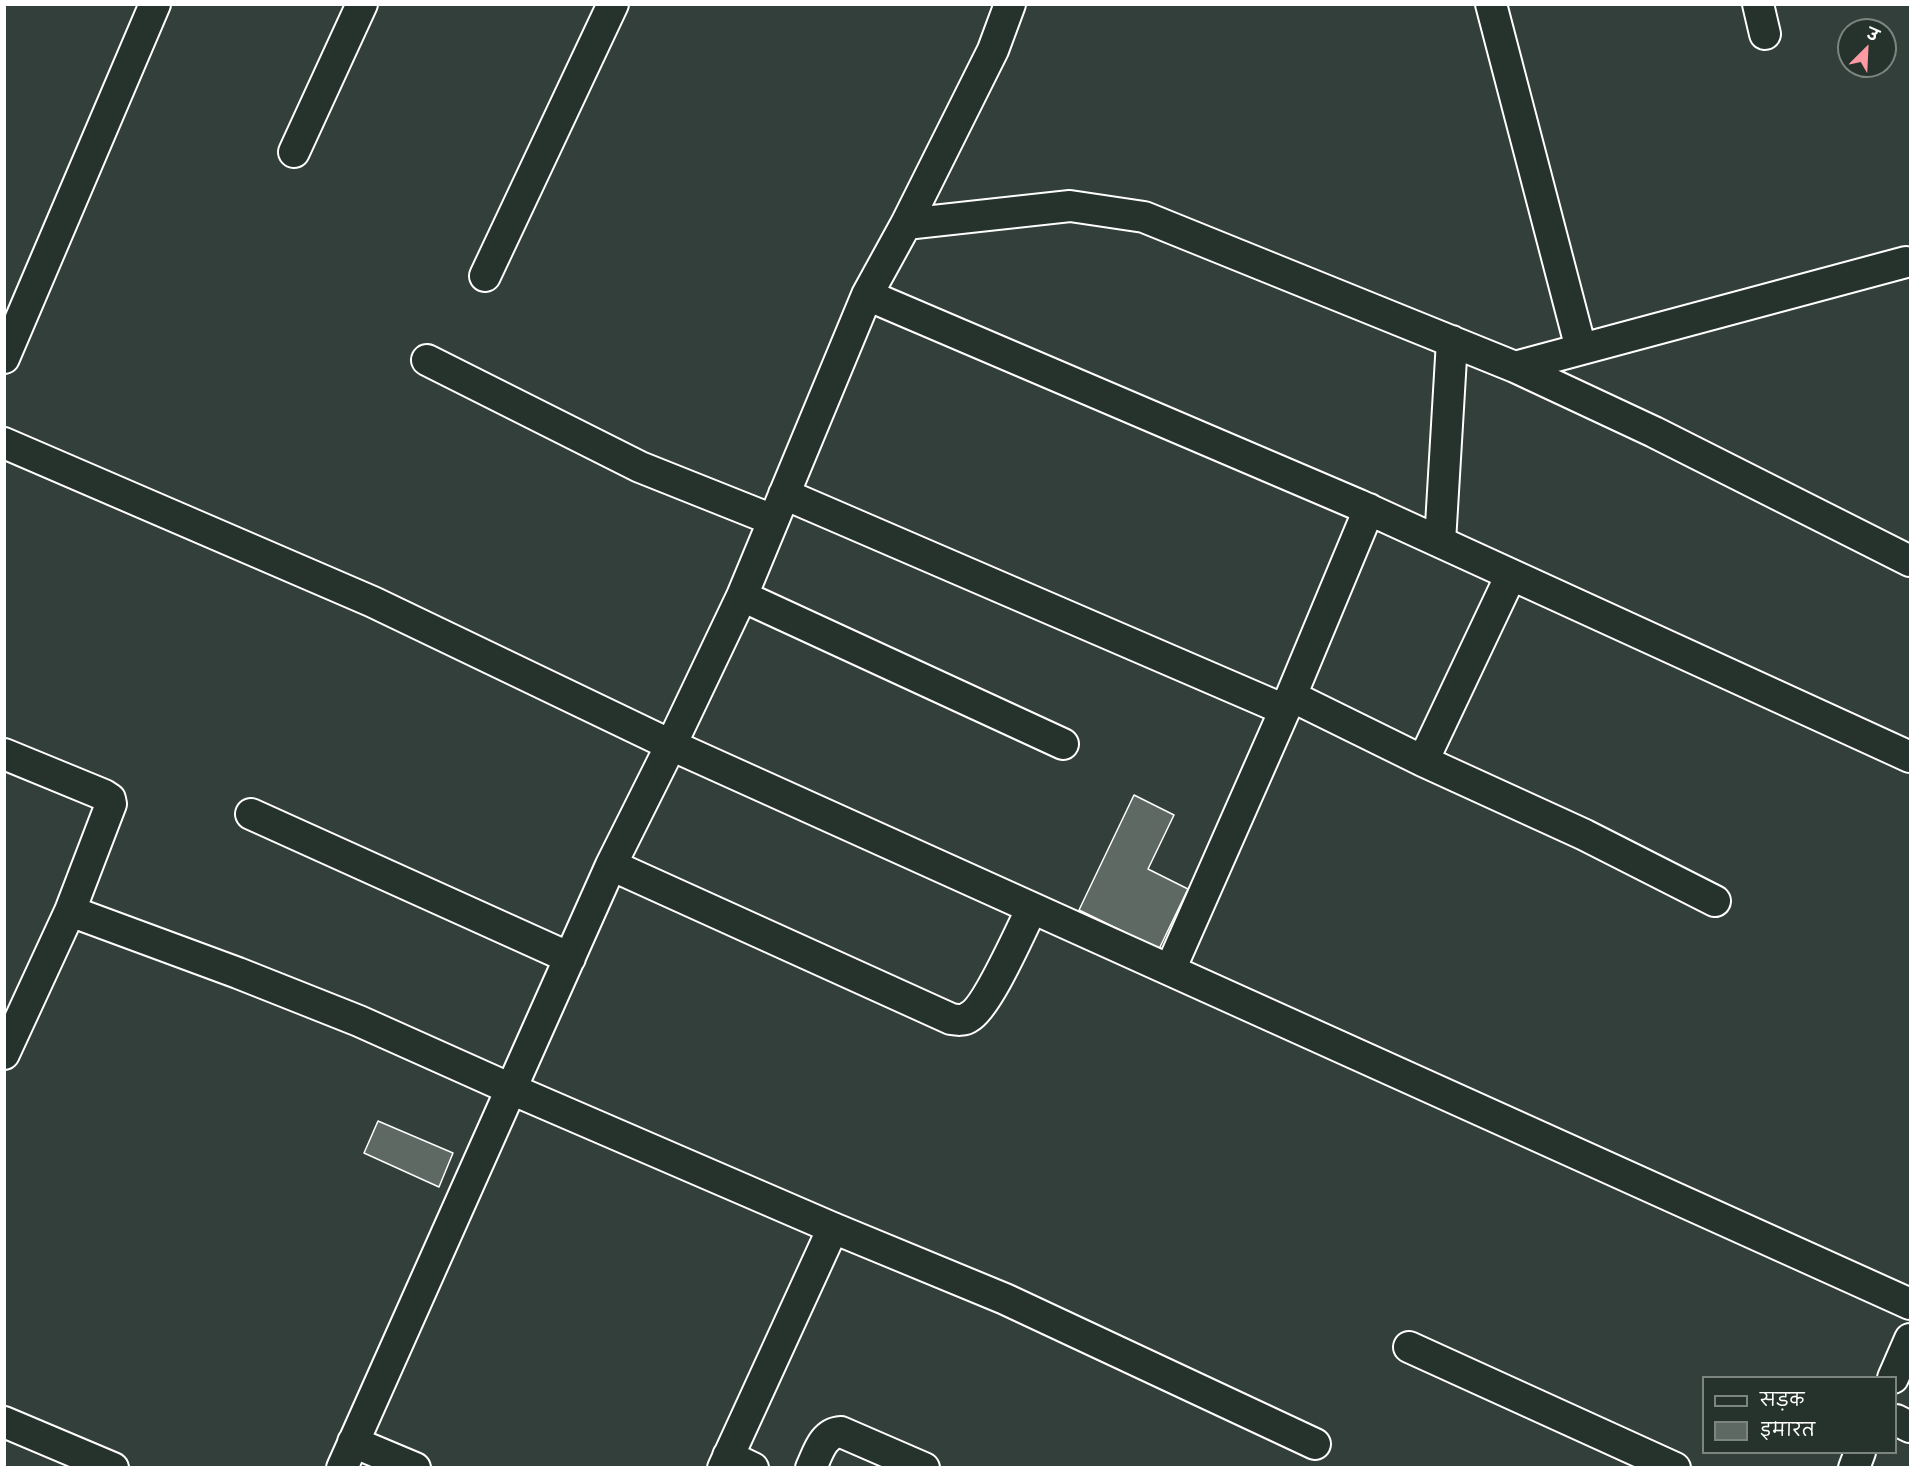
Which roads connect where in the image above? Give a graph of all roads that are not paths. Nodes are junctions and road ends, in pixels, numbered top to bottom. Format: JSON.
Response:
{"nodes":[{"id":1,"x":155,"y":4,"type":"edge"},
{"id":2,"x":362,"y":4,"type":"edge"},
{"id":3,"x":613,"y":4,"type":"edge"},
{"id":4,"x":1010,"y":4,"type":"edge"},
{"id":5,"x":1491,"y":4,"type":"edge"},
{"id":6,"x":1758,"y":4,"type":"edge"},
{"id":7,"x":1766,"y":34,"type":"dead end"},
{"id":8,"x":294,"y":152,"type":"dead end"},
{"id":9,"x":906,"y":225,"type":"junction"},
{"id":10,"x":1906,"y":262,"type":"dead end"},
{"id":11,"x":485,"y":276,"type":"dead end"},
{"id":12,"x":867,"y":295,"type":"junction"},
{"id":13,"x":1452,"y":341,"type":"junction"},
{"id":14,"x":1581,"y":349,"type":"junction"},
{"id":15,"x":4,"y":358,"type":"edge"},
{"id":16,"x":428,"y":360,"type":"dead end"},
{"id":17,"x":1515,"y":367,"type":"junction"},
{"id":18,"x":4,"y":443,"type":"edge"},
{"id":19,"x":778,"y":507,"type":"junction"},
{"id":20,"x":1369,"y":509,"type":"junction"},
{"id":21,"x":1440,"y":542,"type":"junction"},
{"id":22,"x":1911,"y":561,"type":"edge"},
{"id":23,"x":1511,"y":575,"type":"junction"},
{"id":24,"x":742,"y":596,"type":"junction"},
{"id":25,"x":1288,"y":703,"type":"junction"},
{"id":26,"x":1063,"y":744,"type":"dead end"},
{"id":27,"x":671,"y":745,"type":"junction"},
{"id":28,"x":4,"y":754,"type":"edge"},
{"id":29,"x":1911,"y":756,"type":"edge"},
{"id":30,"x":1423,"y":760,"type":"junction"},
{"id":31,"x":251,"y":814,"type":"dead end"},
{"id":32,"x":611,"y":865,"type":"junction"},
{"id":33,"x":1715,"y":901,"type":"dead end"},
{"id":34,"x":1032,"y":908,"type":"junction"},
{"id":35,"x":70,"y":911,"type":"junction"},
{"id":36,"x":570,"y":958,"type":"junction"},
{"id":37,"x":1170,"y":970,"type":"junction"},
{"id":38,"x":7,"y":1040,"type":"edge"},
{"id":39,"x":511,"y":1089,"type":"junction"},
{"id":40,"x":832,"y":1228,"type":"junction"},
{"id":41,"x":1911,"y":1304,"type":"edge"},
{"id":42,"x":1911,"y":1339,"type":"edge"},
{"id":43,"x":1409,"y":1347,"type":"dead end"},
{"id":44,"x":1893,"y":1376,"type":"edge"},
{"id":45,"x":1897,"y":1420,"type":"edge"},
{"id":46,"x":4,"y":1422,"type":"edge"},
{"id":47,"x":1911,"y":1427,"type":"edge"},
{"id":48,"x":1315,"y":1444,"type":"dead end"},
{"id":49,"x":347,"y":1455,"type":"edge"},
{"id":50,"x":735,"y":1464,"type":"edge"},
{"id":51,"x":113,"y":1467,"type":"edge"},
{"id":52,"x":416,"y":1467,"type":"edge"},
{"id":53,"x":811,"y":1467,"type":"edge"},
{"id":54,"x":924,"y":1467,"type":"edge"},
{"id":55,"x":1675,"y":1467,"type":"edge"}],
"edges":[{"from":1,"to":15,"type":"street"},
{"from":2,"to":8,"type":"street"},
{"from":3,"to":11,"type":"street"},
{"from":4,"to":9,"type":"street"},
{"from":5,"to":14,"type":"street"},
{"from":6,"to":7,"type":"street"},
{"from":9,"to":12,"type":"street"},
{"from":9,"to":13,"type":"street"},
{"from":10,"to":14,"type":"street"},
{"from":12,"to":19,"type":"street"},
{"from":12,"to":20,"type":"street"},
{"from":13,"to":17,"type":"street"},
{"from":13,"to":21,"type":"street"},
{"from":14,"to":17,"type":"street"},
{"from":16,"to":19,"type":"street"},
{"from":17,"to":22,"type":"street"},
{"from":18,"to":27,"type":"street"},
{"from":19,"to":24,"type":"street"},
{"from":19,"to":25,"type":"street"},
{"from":20,"to":21,"type":"street"},
{"from":20,"to":25,"type":"street"},
{"from":21,"to":23,"type":"street"},
{"from":23,"to":29,"type":"street"},
{"from":23,"to":30,"type":"street"},
{"from":24,"to":26,"type":"street"},
{"from":24,"to":27,"type":"street"},
{"from":25,"to":30,"type":"street"},
{"from":25,"to":37,"type":"street"},
{"from":27,"to":32,"type":"street"},
{"from":27,"to":34,"type":"street"},
{"from":28,"to":35,"type":"street"},
{"from":30,"to":33,"type":"street"},
{"from":31,"to":36,"type":"street"},
{"from":32,"to":34,"type":"street"},
{"from":32,"to":36,"type":"street"},
{"from":34,"to":37,"type":"street"},
{"from":35,"to":38,"type":"street"},
{"from":35,"to":39,"type":"street"},
{"from":36,"to":39,"type":"street"},
{"from":37,"to":41,"type":"street"},
{"from":39,"to":40,"type":"street"},
{"from":39,"to":49,"type":"street"},
{"from":40,"to":48,"type":"street"},
{"from":40,"to":50,"type":"street"},
{"from":42,"to":44,"type":"street"},
{"from":43,"to":55,"type":"street"},
{"from":45,"to":47,"type":"street"},
{"from":46,"to":51,"type":"street"},
{"from":49,"to":52,"type":"street"},
{"from":53,"to":54,"type":"street"}]}
